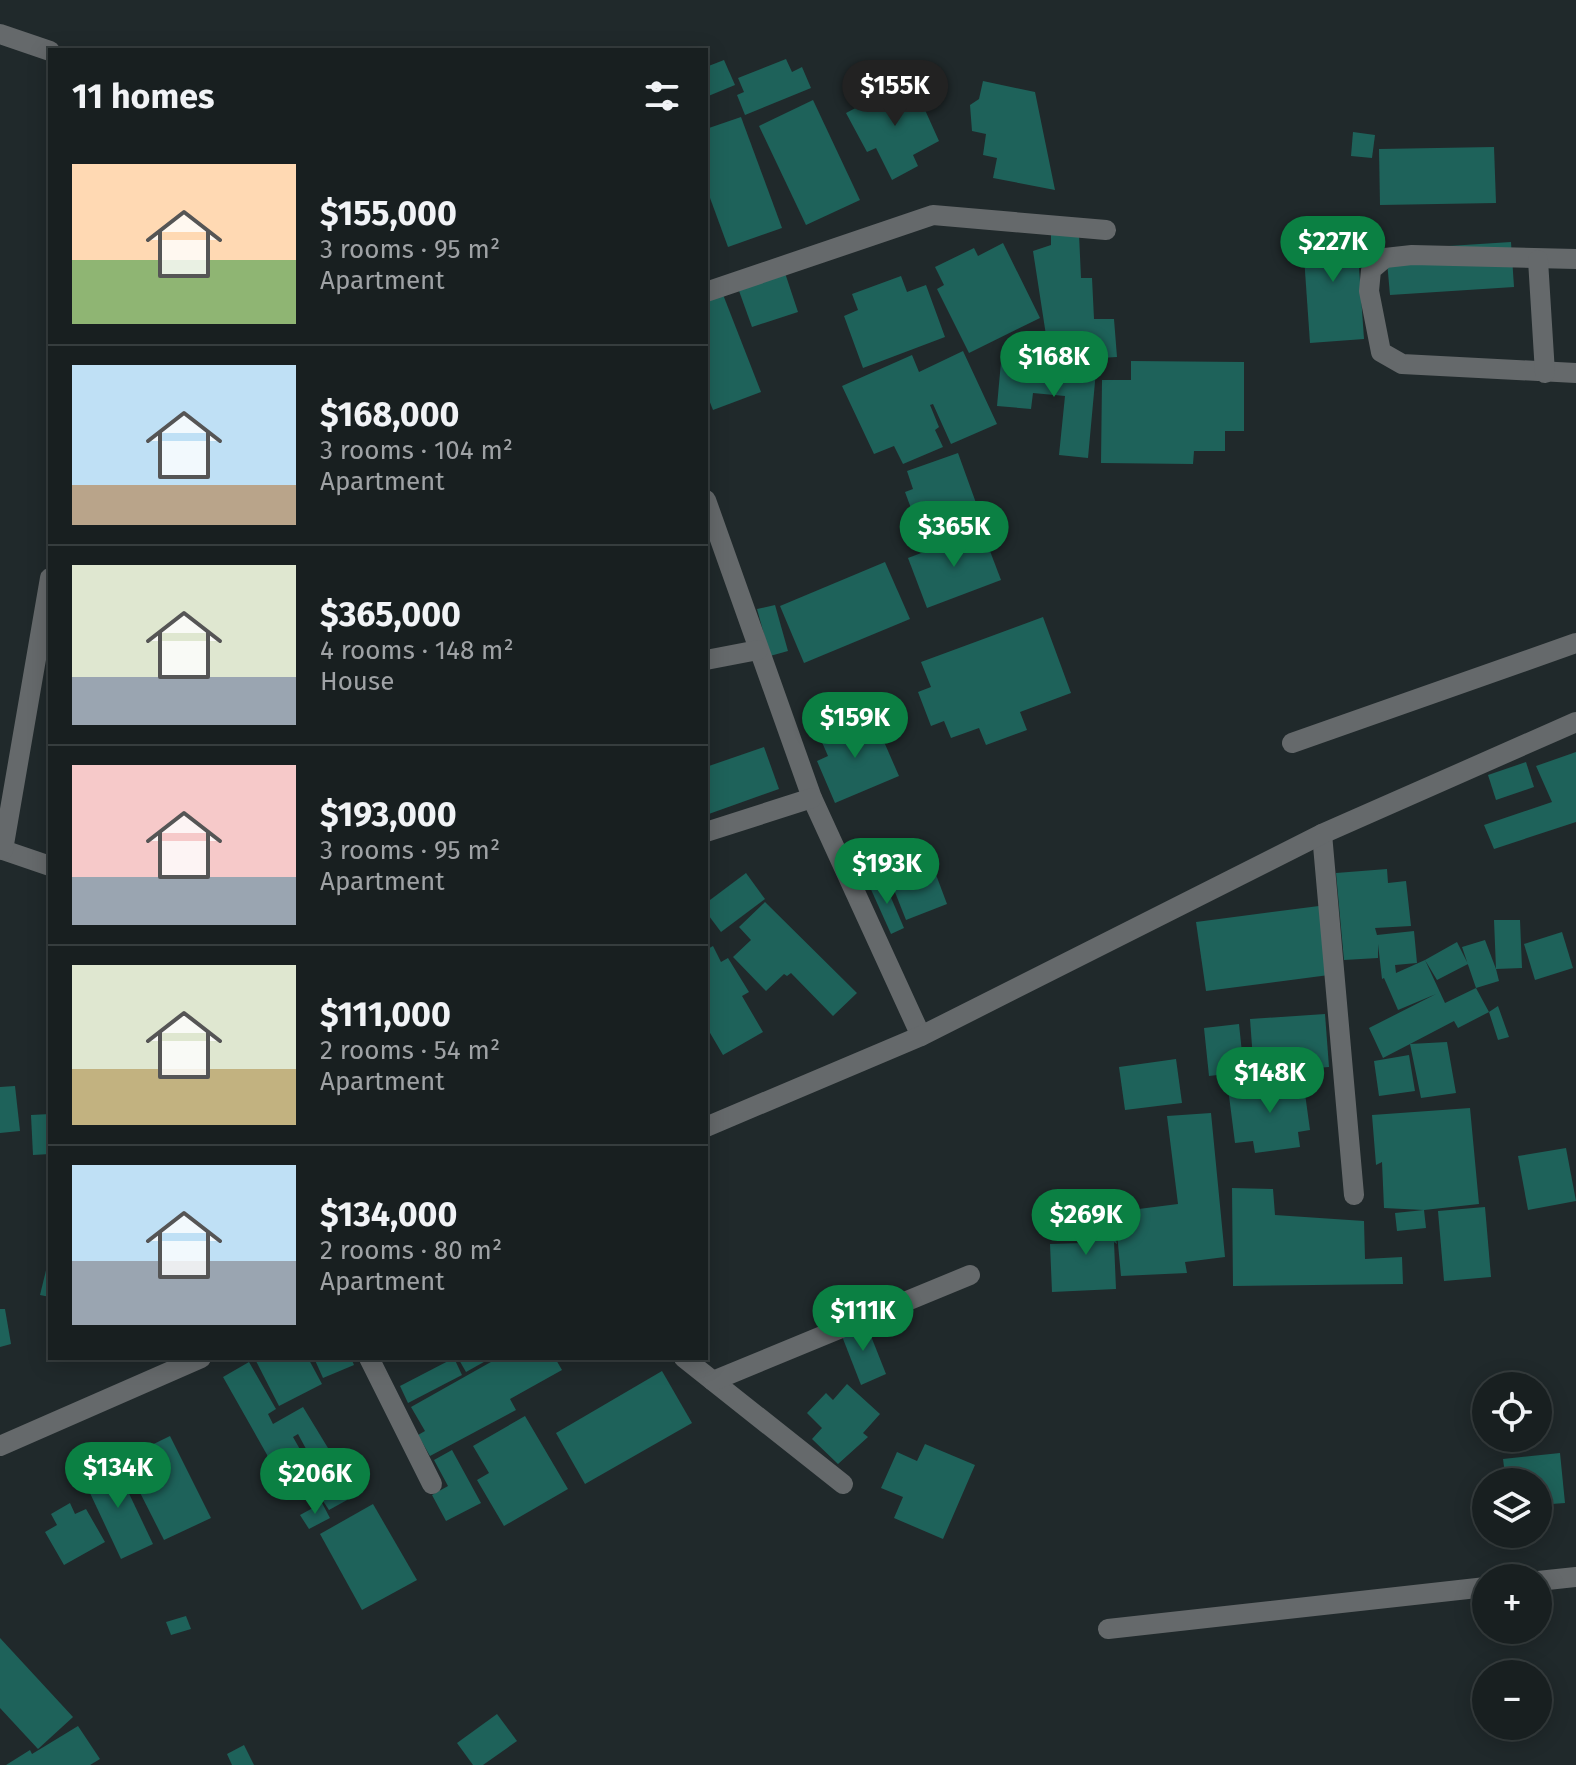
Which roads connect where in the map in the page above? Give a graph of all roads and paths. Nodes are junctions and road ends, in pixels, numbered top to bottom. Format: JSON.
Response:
{"nodes":[{"id":1,"x":0,"y":34,"type":"edge"},
{"id":2,"x":48,"y":50,"type":"edge"},
{"id":3,"x":1106,"y":230,"type":"dead end"},
{"id":4,"x":1576,"y":259,"type":"edge"},
{"id":5,"x":1538,"y":260,"type":"junction"},
{"id":6,"x":708,"y":291,"type":"edge"},
{"id":7,"x":1545,"y":373,"type":"junction"},
{"id":8,"x":1576,"y":373,"type":"edge"},
{"id":9,"x":708,"y":506,"type":"edge"},
{"id":10,"x":48,"y":589,"type":"edge"},
{"id":11,"x":1576,"y":643,"type":"edge"},
{"id":12,"x":758,"y":650,"type":"junction"},
{"id":13,"x":708,"y":660,"type":"edge"},
{"id":14,"x":1576,"y":722,"type":"edge"},
{"id":15,"x":1292,"y":743,"type":"dead end"},
{"id":16,"x":812,"y":798,"type":"junction"},
{"id":17,"x":708,"y":831,"type":"edge"},
{"id":18,"x":1322,"y":834,"type":"junction"},
{"id":19,"x":2,"y":850,"type":"edge"},
{"id":20,"x":48,"y":865,"type":"edge"},
{"id":21,"x":921,"y":1036,"type":"junction"},
{"id":22,"x":708,"y":1126,"type":"edge"},
{"id":23,"x":1354,"y":1195,"type":"dead end"},
{"id":24,"x":970,"y":1275,"type":"dead end"},
{"id":25,"x":196,"y":1360,"type":"edge"},
{"id":26,"x":370,"y":1360,"type":"edge"},
{"id":27,"x":687,"y":1360,"type":"edge"},
{"id":28,"x":713,"y":1381,"type":"junction"},
{"id":29,"x":0,"y":1446,"type":"edge"},
{"id":30,"x":432,"y":1484,"type":"dead end"},
{"id":31,"x":843,"y":1484,"type":"dead end"},
{"id":32,"x":1576,"y":1577,"type":"edge"},
{"id":33,"x":1552,"y":1580,"type":"edge"},
{"id":34,"x":1472,"y":1589,"type":"edge"},
{"id":35,"x":1108,"y":1629,"type":"dead end"}],
"edges":[{"from":1,"to":2,"type":"street"},
{"from":3,"to":6,"type":"street"},
{"from":4,"to":5,"type":"street"},
{"from":5,"to":7,"type":"street"},
{"from":5,"to":7,"type":"street"},
{"from":7,"to":8,"type":"street"},
{"from":9,"to":12,"type":"street"},
{"from":10,"to":19,"type":"street"},
{"from":11,"to":15,"type":"street"},
{"from":12,"to":13,"type":"street"},
{"from":12,"to":16,"type":"street"},
{"from":14,"to":18,"type":"street"},
{"from":16,"to":17,"type":"street"},
{"from":16,"to":21,"type":"street"},
{"from":18,"to":21,"type":"street"},
{"from":18,"to":23,"type":"street"},
{"from":19,"to":20,"type":"street"},
{"from":21,"to":22,"type":"street"},
{"from":24,"to":28,"type":"street"},
{"from":25,"to":29,"type":"street"},
{"from":26,"to":30,"type":"street"},
{"from":27,"to":28,"type":"street"},
{"from":28,"to":31,"type":"street"},
{"from":32,"to":33,"type":"street"},
{"from":34,"to":35,"type":"street"}]}
